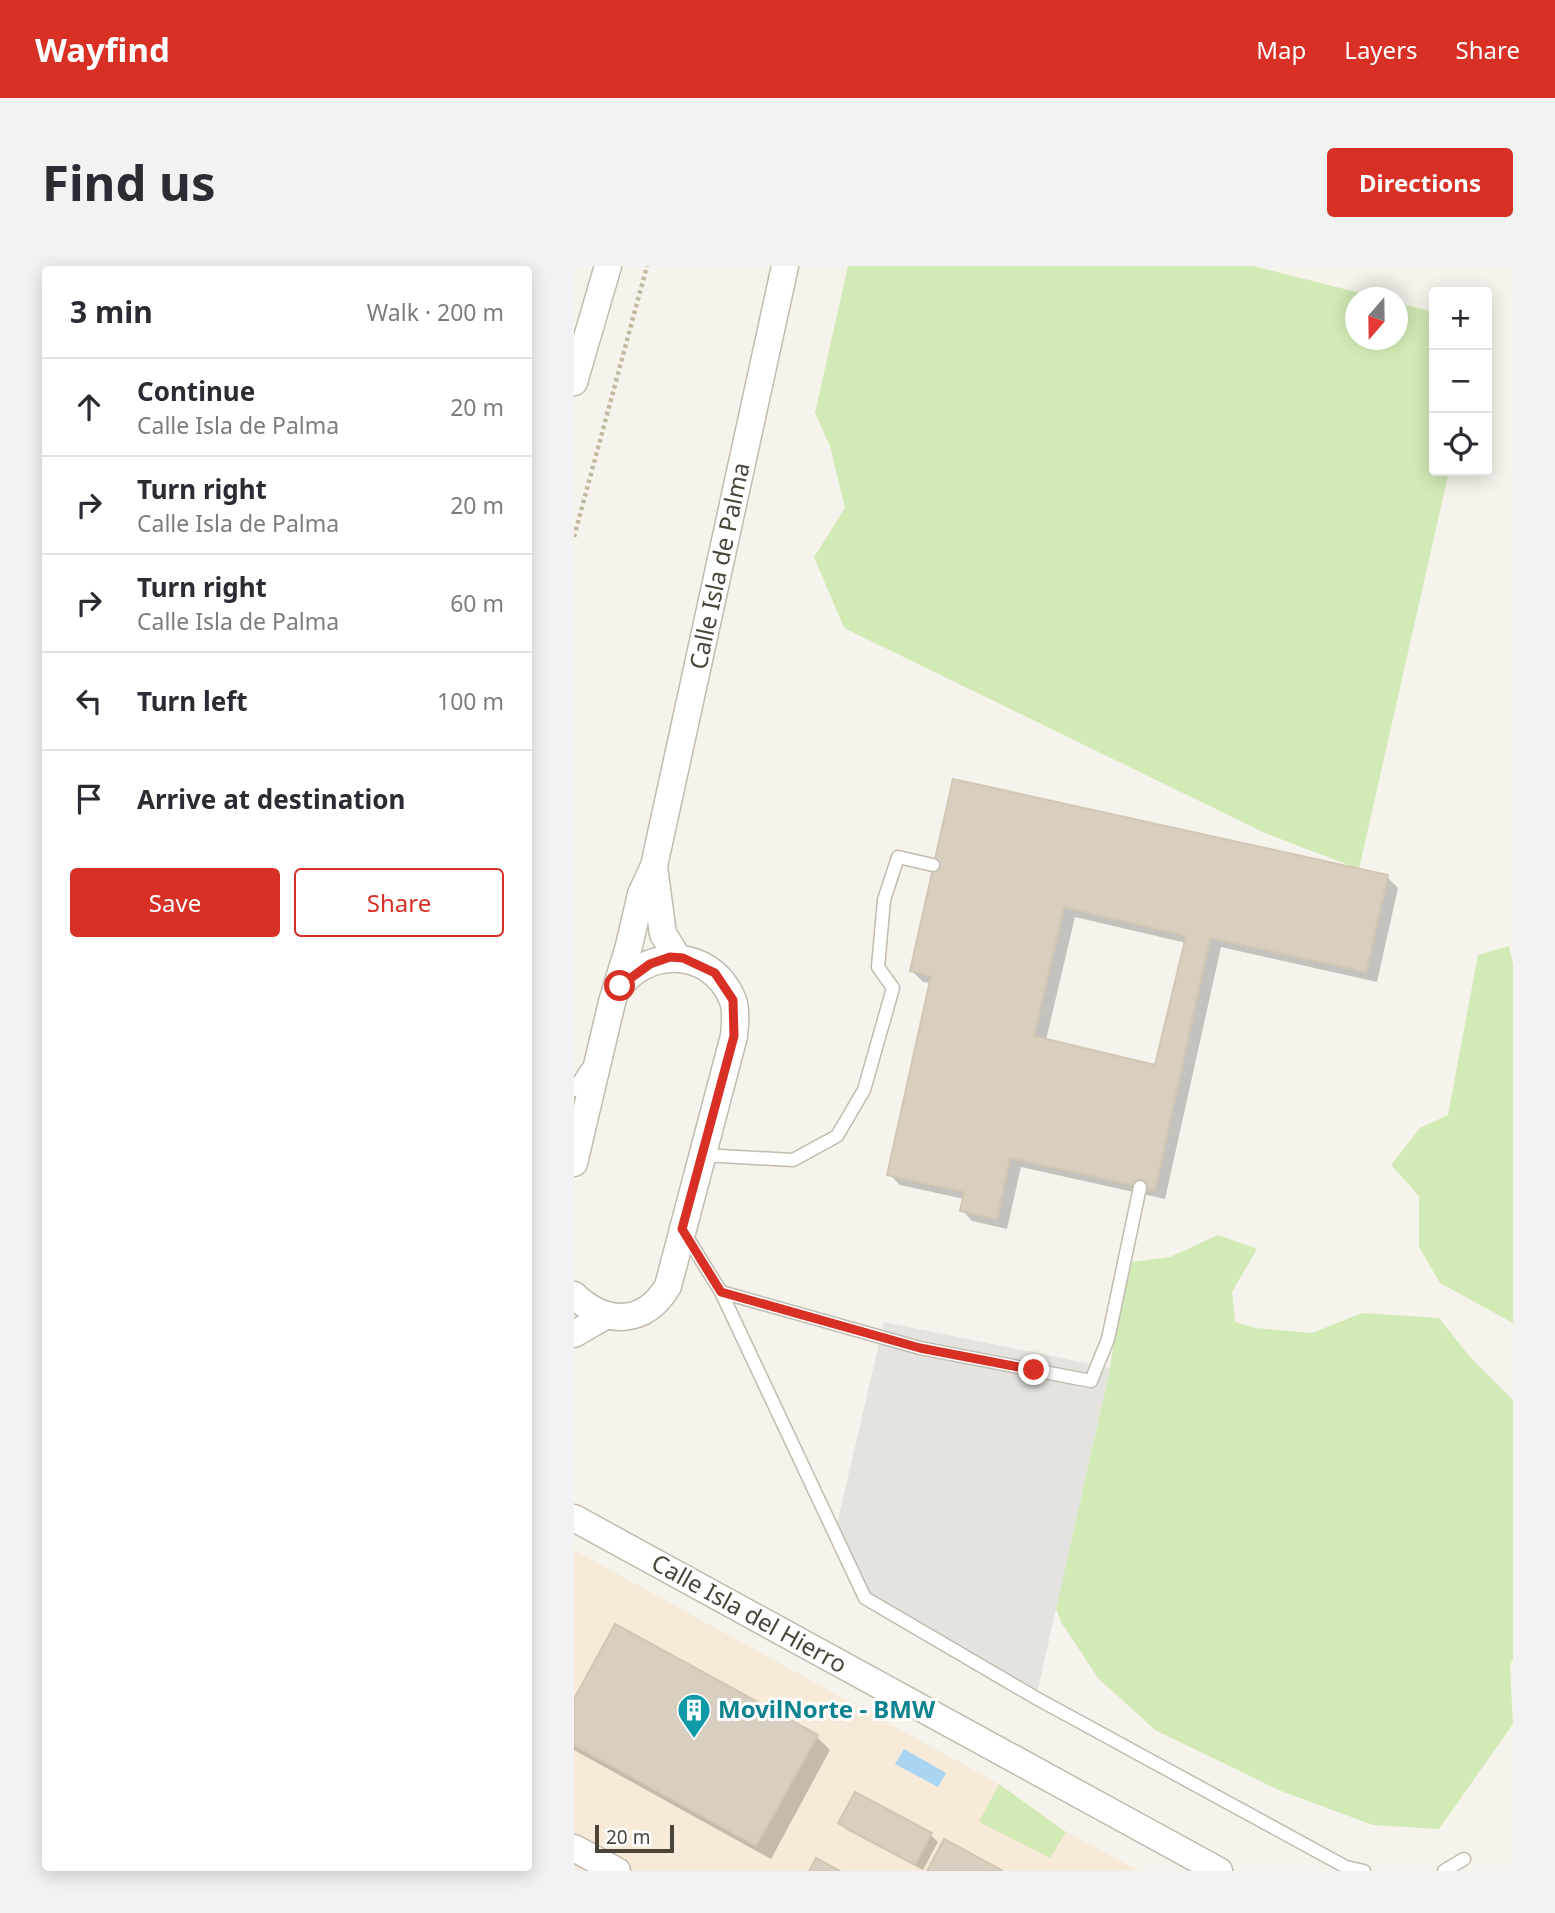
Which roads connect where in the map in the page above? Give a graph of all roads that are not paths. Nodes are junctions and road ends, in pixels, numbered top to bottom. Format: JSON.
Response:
{"nodes":[{"id":1,"x":608,"y":266,"type":"edge"},
{"id":2,"x":785,"y":266,"type":"edge"},
{"id":3,"x":574,"y":382,"type":"edge"},
{"id":4,"x":933,"y":865,"type":"dead end"},
{"id":5,"x":654,"y":866,"type":"junction"},
{"id":6,"x":678,"y":958,"type":"junction"},
{"id":7,"x":614,"y":995,"type":"junction"},
{"id":8,"x":605,"y":1030,"type":"junction"},
{"id":9,"x":574,"y":1090,"type":"edge"},
{"id":10,"x":702,"y":1155,"type":"junction"},
{"id":11,"x":574,"y":1163,"type":"edge"},
{"id":12,"x":1140,"y":1187,"type":"dead end"},
{"id":13,"x":682,"y":1229,"type":"junction"},
{"id":14,"x":721,"y":1292,"type":"junction"},
{"id":15,"x":574,"y":1295,"type":"edge"},
{"id":16,"x":605,"y":1315,"type":"junction"},
{"id":17,"x":574,"y":1334,"type":"edge"},
{"id":18,"x":574,"y":1518,"type":"edge"},
{"id":19,"x":574,"y":1848,"type":"edge"},
{"id":20,"x":1464,"y":1859,"type":"dead end"},
{"id":21,"x":617,"y":1871,"type":"edge"},
{"id":22,"x":1219,"y":1871,"type":"edge"},
{"id":23,"x":1364,"y":1871,"type":"edge"},
{"id":24,"x":1444,"y":1871,"type":"edge"}],
"edges":[{"from":1,"to":3,"type":"street"},
{"from":2,"to":5,"type":"street","name":"Calle Isla de Palma"},
{"from":4,"to":10,"type":"lane"},
{"from":5,"to":6,"type":"street","name":"Calle Isla de Palma"},
{"from":5,"to":7,"type":"street","name":"Calle Isla de Palma"},
{"from":6,"to":7,"type":"street"},
{"from":6,"to":10,"type":"street"},
{"from":7,"to":8,"type":"street","name":"Calle Isla de Palma"},
{"from":8,"to":9,"type":"lane"},
{"from":8,"to":11,"type":"street","name":"Calle Isla de Palma"},
{"from":10,"to":13,"type":"street"},
{"from":12,"to":14,"type":"lane"},
{"from":13,"to":14,"type":"lane"},
{"from":13,"to":16,"type":"street"},
{"from":14,"to":23,"type":"lane"},
{"from":15,"to":16,"type":"street"},
{"from":16,"to":17,"type":"street"},
{"from":18,"to":22,"type":"street","name":"Calle Isla del Hierro"},
{"from":19,"to":21,"type":"street"},
{"from":20,"to":24,"type":"lane"}]}
